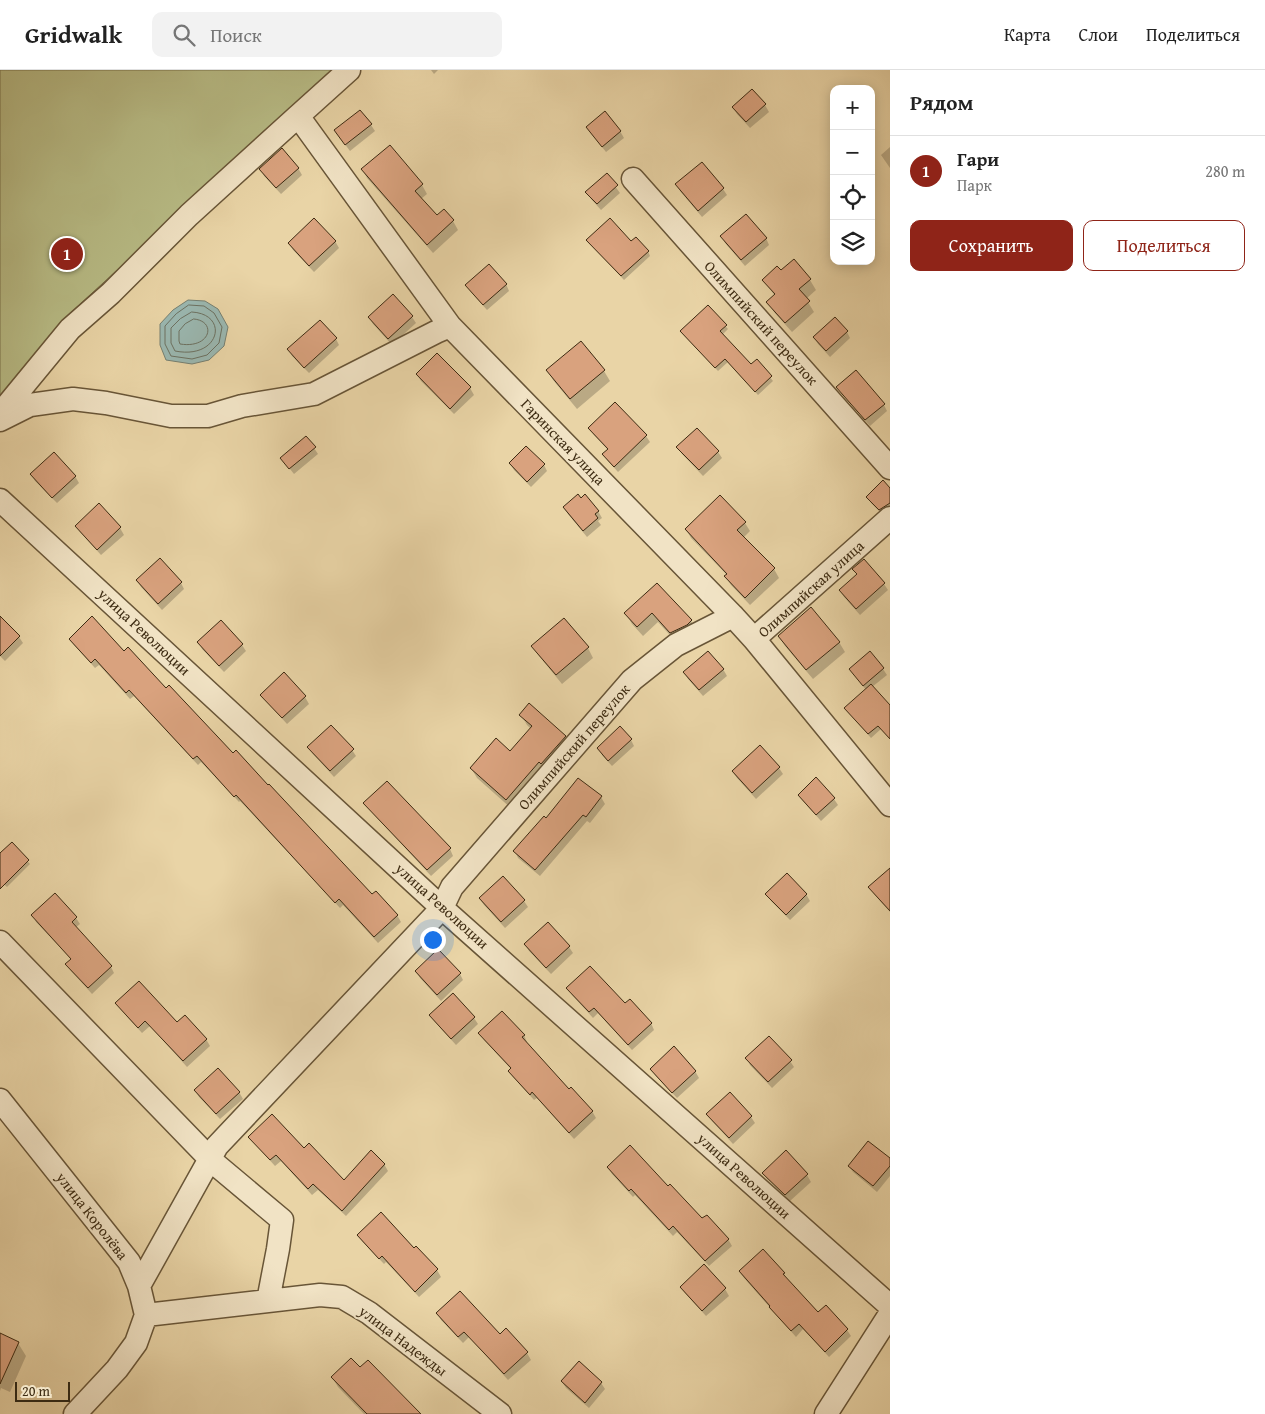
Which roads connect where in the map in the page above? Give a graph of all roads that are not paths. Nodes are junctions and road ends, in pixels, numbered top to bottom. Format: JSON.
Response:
{"nodes":[{"id":1,"x":349,"y":70,"type":"edge"},
{"id":2,"x":298,"y":116,"type":"junction"},
{"id":3,"x":632,"y":179,"type":"dead end"},
{"id":4,"x":450,"y":326,"type":"junction"},
{"id":5,"x":0,"y":414,"type":"edge"},
{"id":6,"x":0,"y":420,"type":"edge"},
{"id":7,"x":890,"y":468,"type":"edge"},
{"id":8,"x":0,"y":500,"type":"edge"},
{"id":9,"x":890,"y":518,"type":"edge"},
{"id":10,"x":733,"y":616,"type":"junction"},
{"id":11,"x":754,"y":639,"type":"junction"},
{"id":12,"x":890,"y":805,"type":"edge"},
{"id":13,"x":442,"y":908,"type":"junction"},
{"id":14,"x":0,"y":942,"type":"edge"},
{"id":15,"x":0,"y":1100,"type":"edge"},
{"id":16,"x":210,"y":1159,"type":"junction"},
{"id":17,"x":140,"y":1286,"type":"junction"},
{"id":18,"x":268,"y":1301,"type":"junction"},
{"id":19,"x":890,"y":1306,"type":"edge"},
{"id":20,"x":890,"y":1314,"type":"edge"},
{"id":21,"x":146,"y":1315,"type":"junction"},
{"id":22,"x":75,"y":1414,"type":"edge"},
{"id":23,"x":500,"y":1414,"type":"edge"},
{"id":24,"x":826,"y":1414,"type":"edge"}],
"edges":[{"from":1,"to":2,"type":"street"},
{"from":2,"to":4,"type":"street","name":"Гаринская улица"},
{"from":2,"to":5,"type":"street"},
{"from":3,"to":7,"type":"street","name":"Олимпийский переулок"},
{"from":4,"to":6,"type":"street"},
{"from":4,"to":10,"type":"street","name":"Гаринская улица"},
{"from":8,"to":13,"type":"street","name":"улица Революции"},
{"from":9,"to":11,"type":"street","name":"Олимпийская улица"},
{"from":10,"to":11,"type":"street","name":"Гаринская улица"},
{"from":10,"to":13,"type":"street","name":"Олимпийский переулок"},
{"from":11,"to":12,"type":"street","name":"Гаринская улица"},
{"from":13,"to":16,"type":"street","name":"Олимпийский переулок"},
{"from":13,"to":19,"type":"street","name":"улица Революции"},
{"from":14,"to":16,"type":"street"},
{"from":15,"to":17,"type":"street","name":"улица Королёва"},
{"from":16,"to":17,"type":"street","name":"Олимпийский переулок"},
{"from":16,"to":18,"type":"street"},
{"from":17,"to":21,"type":"street","name":"улица Королёва"},
{"from":18,"to":21,"type":"street","name":"улица Надежды"},
{"from":18,"to":23,"type":"street","name":"улица Надежды"},
{"from":20,"to":24,"type":"street"},
{"from":21,"to":22,"type":"street"}]}
